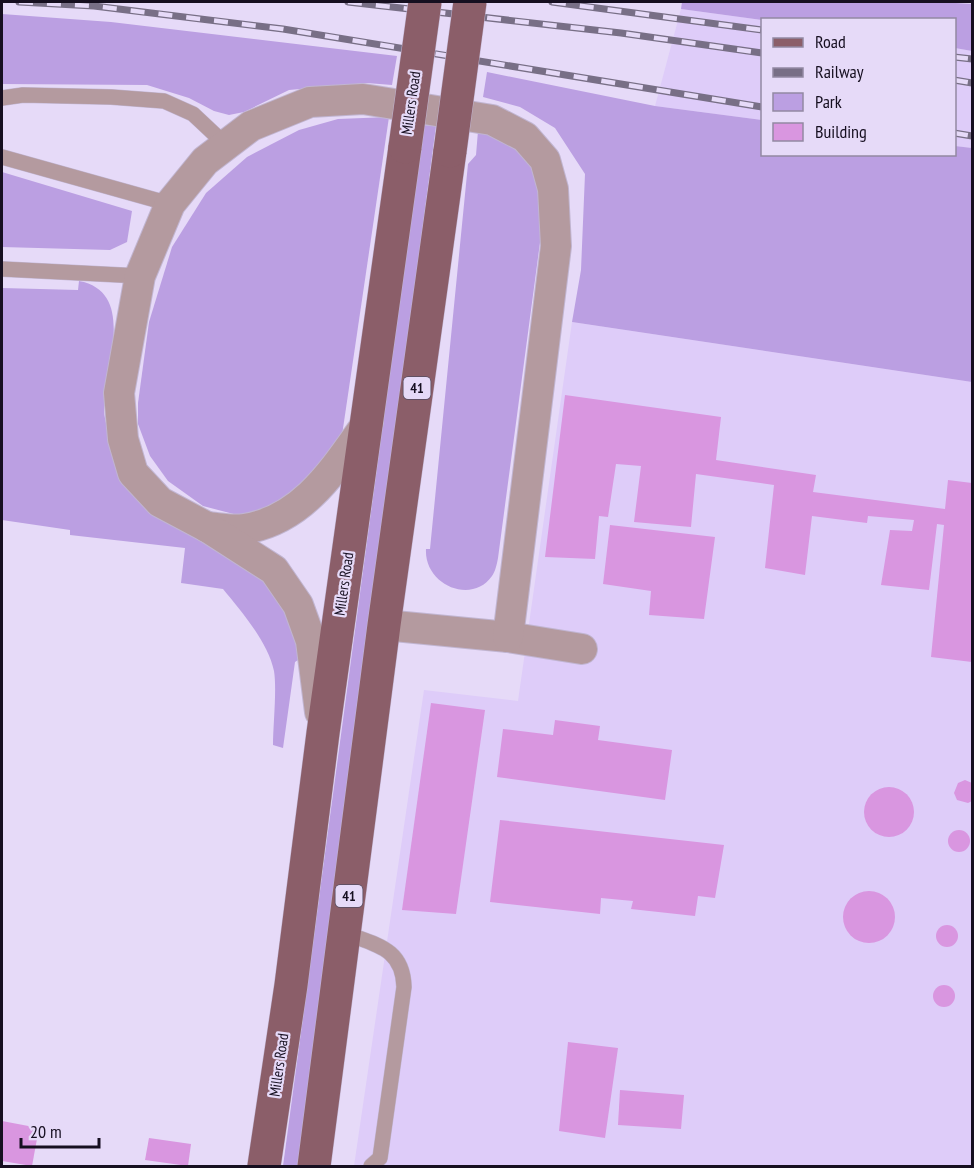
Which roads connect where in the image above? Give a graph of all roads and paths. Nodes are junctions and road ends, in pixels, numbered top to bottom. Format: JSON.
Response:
{"nodes":[{"id":1,"x":425,"y":2,"type":"edge"},
{"id":2,"x":470,"y":2,"type":"edge"},
{"id":3,"x":2,"y":98,"type":"edge"},
{"id":4,"x":226,"y":145,"type":"junction"},
{"id":5,"x":2,"y":157,"type":"edge"},
{"id":6,"x":170,"y":204,"type":"junction"},
{"id":7,"x":2,"y":269,"type":"edge"},
{"id":8,"x":140,"y":276,"type":"junction"},
{"id":9,"x":368,"y":422,"type":"junction"},
{"id":10,"x":207,"y":527,"type":"junction"},
{"id":11,"x":384,"y":626,"type":"junction"},
{"id":12,"x":508,"y":637,"type":"junction"},
{"id":13,"x":582,"y":649,"type":"dead end"},
{"id":14,"x":323,"y":733,"type":"junction"},
{"id":15,"x":345,"y":933,"type":"junction"},
{"id":16,"x":264,"y":1167,"type":"edge"},
{"id":17,"x":314,"y":1167,"type":"edge"},
{"id":18,"x":370,"y":1167,"type":"edge"}],
"edges":[{"from":1,"to":9,"type":"main road","name":"Millers Road","bridge":true},
{"from":2,"to":11,"type":"main road","number":"41","bridge":true},
{"from":3,"to":4,"type":"lane"},
{"from":4,"to":6,"type":"street"},
{"from":4,"to":12,"type":"street"},
{"from":5,"to":6,"type":"lane"},
{"from":6,"to":8,"type":"street"},
{"from":7,"to":8,"type":"lane"},
{"from":8,"to":10,"type":"street"},
{"from":9,"to":10,"type":"street"},
{"from":9,"to":14,"type":"main road","name":"Millers Road"},
{"from":10,"to":14,"type":"street"},
{"from":11,"to":12,"type":"street"},
{"from":11,"to":15,"type":"main road","number":"41"},
{"from":12,"to":13,"type":"street"},
{"from":14,"to":16,"type":"main road","name":"Millers Road"},
{"from":15,"to":17,"type":"main road","number":"41"},
{"from":15,"to":18,"type":"lane"}]}
